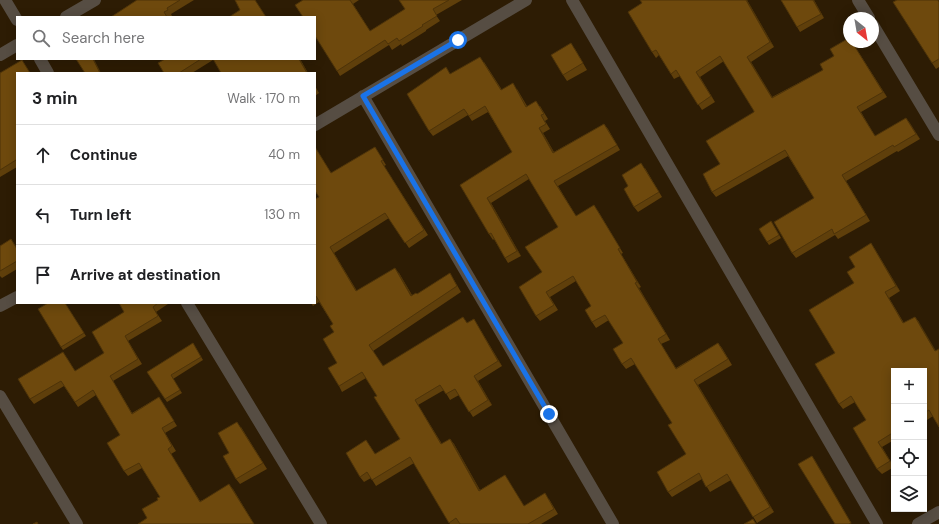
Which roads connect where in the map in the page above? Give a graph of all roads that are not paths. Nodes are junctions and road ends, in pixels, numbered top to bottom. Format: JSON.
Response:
{"nodes":[{"id":1,"x":5,"y":0,"type":"edge"},
{"id":2,"x":95,"y":0,"type":"edge"},
{"id":3,"x":526,"y":0,"type":"edge"},
{"id":4,"x":572,"y":0,"type":"edge"},
{"id":5,"x":858,"y":0,"type":"edge"},
{"id":6,"x":865,"y":12,"type":"edge"},
{"id":7,"x":68,"y":16,"type":"edge"},
{"id":8,"x":16,"y":18,"type":"edge"},
{"id":9,"x":879,"y":35,"type":"edge"},
{"id":10,"x":16,"y":46,"type":"edge"},
{"id":11,"x":0,"y":55,"type":"edge"},
{"id":12,"x":41,"y":60,"type":"edge"},
{"id":13,"x":47,"y":72,"type":"edge"},
{"id":14,"x":363,"y":96,"type":"junction"},
{"id":15,"x":316,"y":124,"type":"edge"},
{"id":16,"x":939,"y":136,"type":"edge"},
{"id":17,"x":16,"y":298,"type":"edge"},
{"id":18,"x":188,"y":304,"type":"edge"},
{"id":19,"x":0,"y":306,"type":"edge"},
{"id":20,"x":0,"y":396,"type":"edge"},
{"id":21,"x":939,"y":512,"type":"edge"},
{"id":22,"x":77,"y":524,"type":"edge"},
{"id":23,"x":322,"y":524,"type":"edge"},
{"id":24,"x":613,"y":524,"type":"edge"},
{"id":25,"x":876,"y":524,"type":"edge"},
{"id":26,"x":918,"y":524,"type":"edge"}],
"edges":[{"from":1,"to":8,"type":"street"},
{"from":2,"to":7,"type":"street"},
{"from":3,"to":14,"type":"street"},
{"from":4,"to":25,"type":"street"},
{"from":5,"to":6,"type":"street"},
{"from":9,"to":16,"type":"street"},
{"from":10,"to":11,"type":"street"},
{"from":12,"to":13,"type":"street"},
{"from":14,"to":15,"type":"street"},
{"from":14,"to":24,"type":"street"},
{"from":17,"to":19,"type":"street"},
{"from":18,"to":23,"type":"street"},
{"from":20,"to":22,"type":"street"},
{"from":21,"to":26,"type":"street"}]}
